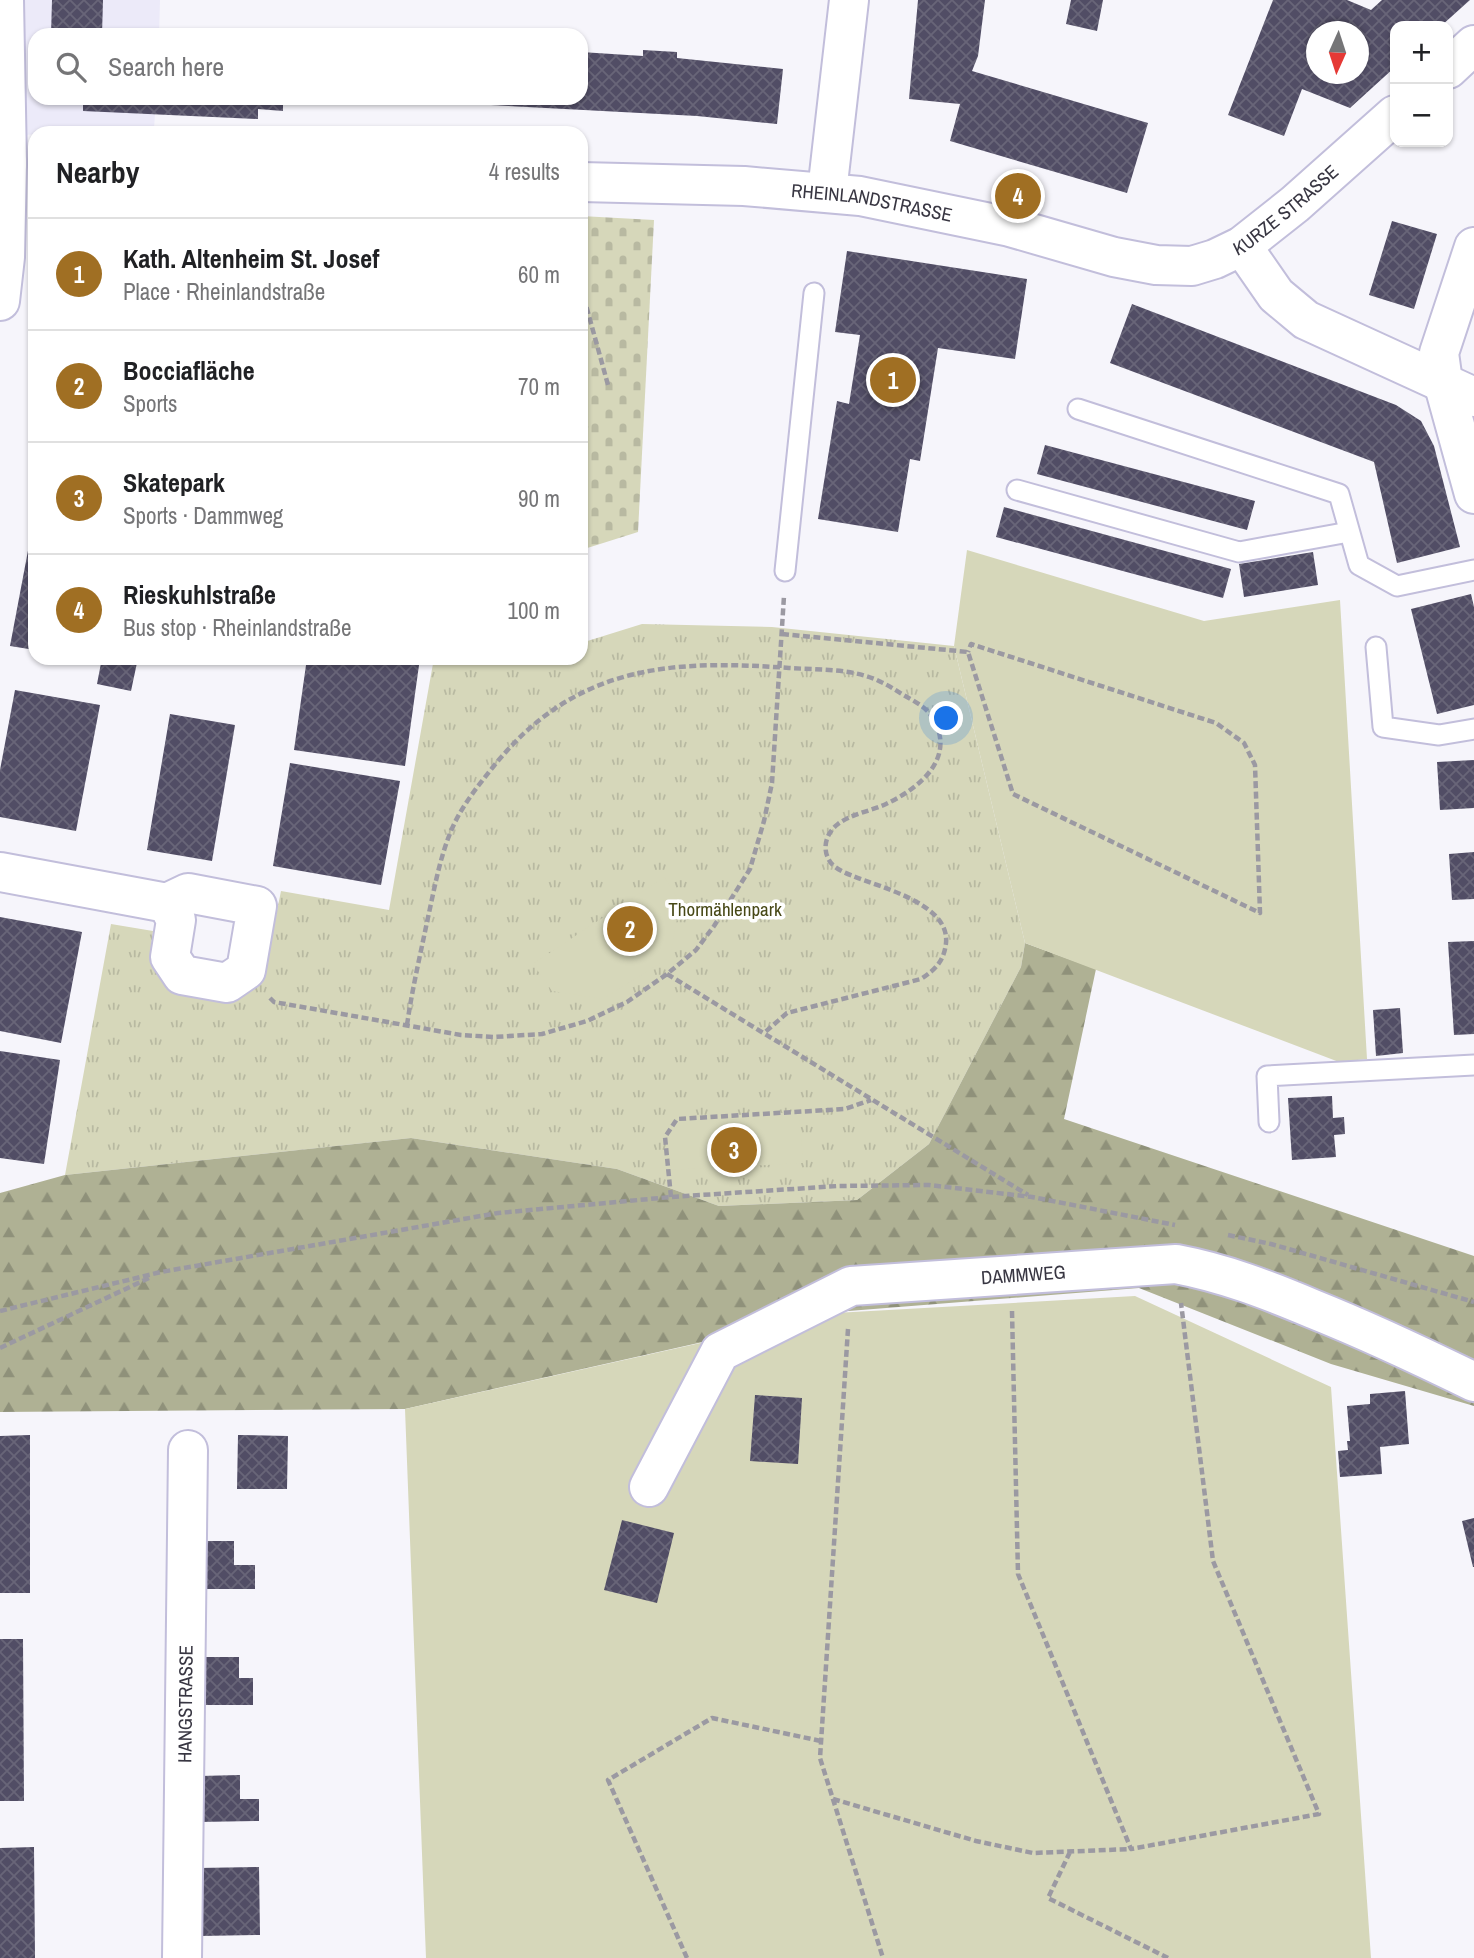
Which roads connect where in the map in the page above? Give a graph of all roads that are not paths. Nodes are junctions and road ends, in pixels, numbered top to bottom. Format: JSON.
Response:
{"nodes":[{"id":1,"x":4,"y":0,"type":"edge"},
{"id":2,"x":849,"y":0,"type":"edge"},
{"id":3,"x":1474,"y":45,"type":"edge"},
{"id":4,"x":1453,"y":64,"type":"edge"},
{"id":5,"x":3,"y":110,"type":"edge"},
{"id":6,"x":1390,"y":119,"type":"edge"},
{"id":7,"x":14,"y":163,"type":"edge"},
{"id":8,"x":588,"y":182,"type":"edge"},
{"id":9,"x":827,"y":192,"type":"junction"},
{"id":10,"x":1242,"y":246,"type":"junction"},
{"id":11,"x":1474,"y":247,"type":"edge"},
{"id":12,"x":1156,"y":265,"type":"joint"},
{"id":13,"x":814,"y":293,"type":"dead end"},
{"id":14,"x":0,"y":302,"type":"edge"},
{"id":15,"x":1458,"y":389,"type":"edge"},
{"id":16,"x":1078,"y":409,"type":"dead end"},
{"id":17,"x":1017,"y":490,"type":"dead end"},
{"id":18,"x":1474,"y":494,"type":"edge"},
{"id":19,"x":1349,"y":532,"type":"junction"},
{"id":20,"x":1474,"y":570,"type":"edge"},
{"id":21,"x":785,"y":571,"type":"road end"},
{"id":22,"x":1376,"y":647,"type":"dead end"},
{"id":23,"x":1474,"y":729,"type":"edge"},
{"id":24,"x":0,"y":872,"type":"edge"},
{"id":25,"x":167,"y":903,"type":"junction"},
{"id":26,"x":1474,"y":1065,"type":"edge"},
{"id":27,"x":1269,"y":1122,"type":"dead end"},
{"id":28,"x":1474,"y":1382,"type":"edge"},
{"id":29,"x":188,"y":1450,"type":"dead end"},
{"id":30,"x":649,"y":1487,"type":"dead end"},
{"id":31,"x":182,"y":1958,"type":"edge"}],
"edges":[{"from":1,"to":5,"type":"street"},
{"from":2,"to":9,"type":"street"},
{"from":3,"to":4,"type":"street"},
{"from":5,"to":7,"type":"street"},
{"from":6,"to":10,"type":"street","name":"KURZE STRASSE"},
{"from":7,"to":14,"type":"street"},
{"from":8,"to":9,"type":"street","name":"RHEINLANDSTRASSE"},
{"from":9,"to":12,"type":"street","name":"RHEINLANDSTRASSE"},
{"from":10,"to":12,"type":"street","name":"KURZE STRASSE"},
{"from":10,"to":15,"type":"street"},
{"from":11,"to":15,"type":"street"},
{"from":13,"to":21,"type":"lane"},
{"from":15,"to":18,"type":"street"},
{"from":16,"to":19,"type":"lane"},
{"from":17,"to":19,"type":"lane"},
{"from":19,"to":20,"type":"lane"},
{"from":22,"to":23,"type":"lane"},
{"from":24,"to":25,"type":"street"},
{"from":25,"to":25,"type":"street"},
{"from":26,"to":27,"type":"lane"},
{"from":28,"to":30,"type":"street","name":"DAMMWEG"},
{"from":29,"to":31,"type":"street","name":"HANGSTRASSE"}]}
